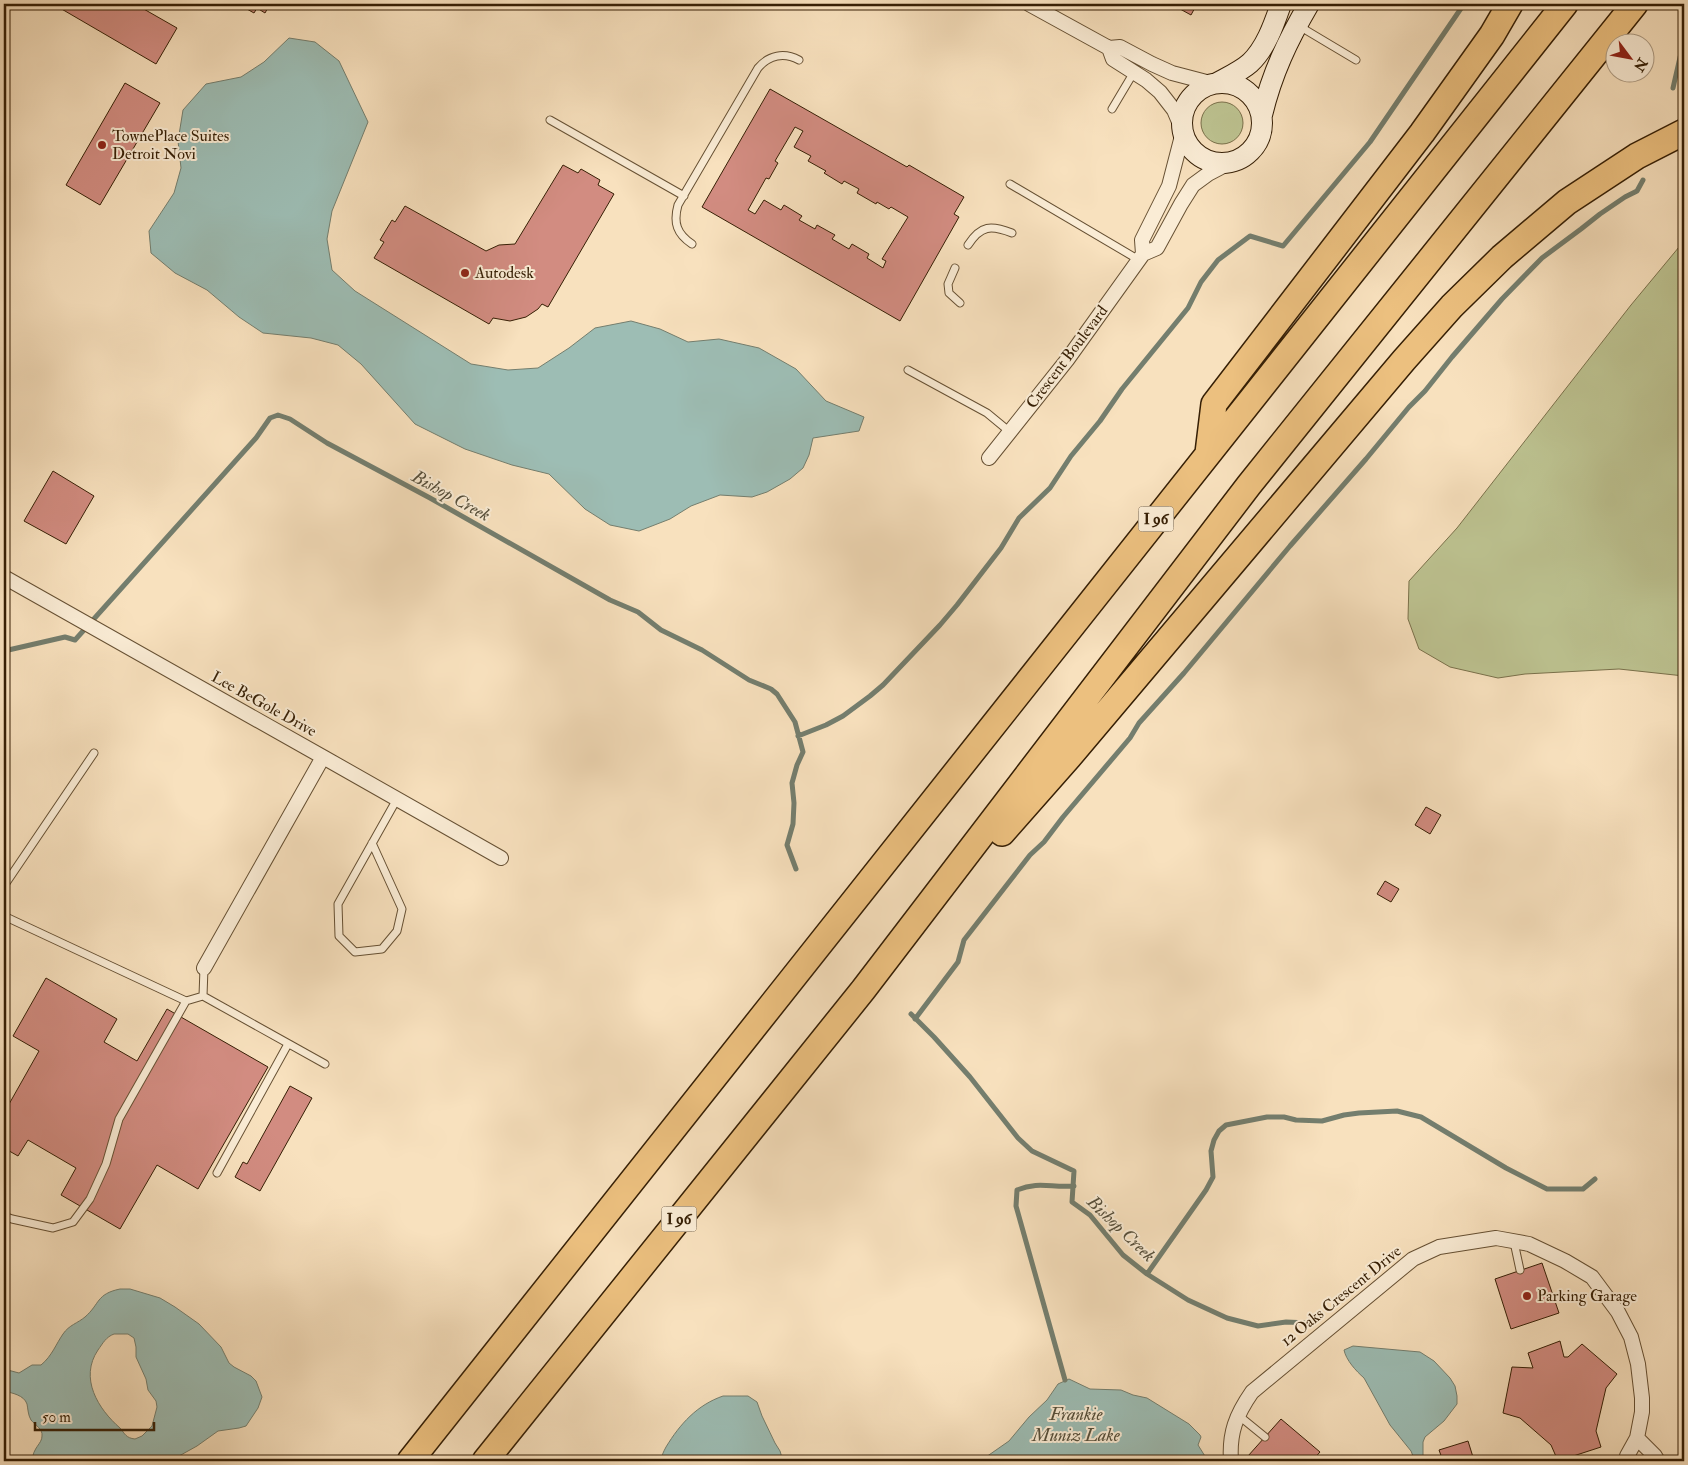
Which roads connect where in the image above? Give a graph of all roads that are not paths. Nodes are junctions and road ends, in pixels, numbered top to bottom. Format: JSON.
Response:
{"nodes":[{"id":1,"x":1029,"y":4,"type":"edge"},
{"id":2,"x":1281,"y":4,"type":"edge"},
{"id":3,"x":1309,"y":4,"type":"edge"},
{"id":4,"x":1510,"y":4,"type":"edge"},
{"id":5,"x":1566,"y":4,"type":"edge"},
{"id":6,"x":1635,"y":4,"type":"edge"},
{"id":7,"x":1297,"y":25,"type":"junction"},
{"id":8,"x":1109,"y":48,"type":"junction"},
{"id":9,"x":799,"y":60,"type":"dead end"},
{"id":10,"x":1356,"y":60,"type":"dead end"},
{"id":11,"x":1134,"y":72,"type":"junction"},
{"id":12,"x":1215,"y":83,"type":"junction"},
{"id":13,"x":1112,"y":110,"type":"dead end"},
{"id":14,"x":1262,"y":115,"type":"junction"},
{"id":15,"x":550,"y":120,"type":"dead end"},
{"id":16,"x":1183,"y":131,"type":"junction"},
{"id":17,"x":1684,"y":132,"type":"edge"},
{"id":18,"x":1229,"y":163,"type":"junction"},
{"id":19,"x":1010,"y":184,"type":"dead end"},
{"id":20,"x":684,"y":196,"type":"junction"},
{"id":21,"x":1012,"y":233,"type":"dead end"},
{"id":22,"x":692,"y":244,"type":"dead end"},
{"id":23,"x":968,"y":245,"type":"dead end"},
{"id":24,"x":1141,"y":257,"type":"junction"},
{"id":25,"x":955,"y":268,"type":"dead end"},
{"id":26,"x":960,"y":303,"type":"dead end"},
{"id":27,"x":908,"y":370,"type":"dead end"},
{"id":28,"x":1011,"y":432,"type":"junction"},
{"id":29,"x":1208,"y":453,"type":"junction"},
{"id":30,"x":989,"y":458,"type":"dead end"},
{"id":31,"x":4,"y":577,"type":"edge"},
{"id":32,"x":94,"y":753,"type":"dead end"},
{"id":33,"x":323,"y":757,"type":"junction"},
{"id":34,"x":397,"y":799,"type":"junction"},
{"id":35,"x":372,"y":843,"type":"junction"},
{"id":36,"x":501,"y":858,"type":"dead end"},
{"id":37,"x":4,"y":886,"type":"edge"},
{"id":38,"x":4,"y":917,"type":"edge"},
{"id":39,"x":204,"y":968,"type":"joint"},
{"id":40,"x":863,"y":990,"type":"junction"},
{"id":41,"x":203,"y":996,"type":"junction"},
{"id":42,"x":186,"y":1001,"type":"junction"},
{"id":43,"x":288,"y":1044,"type":"junction"},
{"id":44,"x":325,"y":1064,"type":"dead end"},
{"id":45,"x":217,"y":1173,"type":"dead end"},
{"id":46,"x":4,"y":1216,"type":"edge"},
{"id":47,"x":1514,"y":1242,"type":"junction"},
{"id":48,"x":1520,"y":1270,"type":"dead end"},
{"id":49,"x":1238,"y":1415,"type":"junction"},
{"id":50,"x":1265,"y":1437,"type":"dead end"},
{"id":51,"x":1637,"y":1438,"type":"junction"},
{"id":52,"x":410,"y":1461,"type":"edge"},
{"id":53,"x":485,"y":1461,"type":"edge"},
{"id":54,"x":1231,"y":1461,"type":"edge"},
{"id":55,"x":1627,"y":1461,"type":"edge"},
{"id":56,"x":1658,"y":1461,"type":"edge"}],
"edges":[{"from":1,"to":8,"type":"street"},
{"from":2,"to":12,"type":"street"},
{"from":3,"to":7,"type":"street"},
{"from":4,"to":29,"type":"highway"},
{"from":5,"to":29,"type":"highway","number":"I 96"},
{"from":6,"to":40,"type":"highway","number":"I 96"},
{"from":7,"to":10,"type":"lane"},
{"from":7,"to":14,"type":"street"},
{"from":8,"to":11,"type":"street"},
{"from":8,"to":12,"type":"street"},
{"from":9,"to":20,"type":"lane"},
{"from":11,"to":13,"type":"lane"},
{"from":11,"to":16,"type":"street"},
{"from":12,"to":14,"type":"street"},
{"from":12,"to":16,"type":"street"},
{"from":14,"to":18,"type":"street"},
{"from":15,"to":20,"type":"lane"},
{"from":16,"to":18,"type":"street"},
{"from":16,"to":24,"type":"street","name":"Crescent Boulevard"},
{"from":17,"to":40,"type":"highway"},
{"from":18,"to":24,"type":"street","name":"Crescent Boulevard"},
{"from":19,"to":24,"type":"lane"},
{"from":20,"to":22,"type":"lane"},
{"from":21,"to":23,"type":"lane"},
{"from":24,"to":28,"type":"street","name":"Crescent Boulevard"},
{"from":25,"to":26,"type":"lane"},
{"from":27,"to":28,"type":"lane"},
{"from":28,"to":30,"type":"street","name":"Crescent Boulevard"},
{"from":29,"to":52,"type":"highway","number":"I 96"},
{"from":31,"to":33,"type":"street","name":"Lee BeGole Drive"},
{"from":32,"to":37,"type":"lane"},
{"from":33,"to":34,"type":"street"},
{"from":33,"to":39,"type":"street","name":"Lee BeGole Drive"},
{"from":34,"to":35,"type":"lane"},
{"from":34,"to":36,"type":"street"},
{"from":35,"to":35,"type":"lane"},
{"from":38,"to":42,"type":"lane"},
{"from":39,"to":41,"type":"lane"},
{"from":40,"to":53,"type":"highway","number":"I 96"},
{"from":41,"to":42,"type":"lane"},
{"from":41,"to":43,"type":"lane"},
{"from":42,"to":46,"type":"lane"},
{"from":43,"to":44,"type":"lane"},
{"from":43,"to":45,"type":"lane"},
{"from":47,"to":48,"type":"lane"},
{"from":47,"to":49,"type":"street","name":"12 Oaks Crescent Drive"},
{"from":47,"to":51,"type":"street","name":"12 Oaks Crescent Drive"},
{"from":49,"to":50,"type":"lane"},
{"from":49,"to":54,"type":"street","name":"12 Oaks Crescent Drive"},
{"from":51,"to":55,"type":"street","name":"12 Oaks Crescent Drive"},
{"from":51,"to":56,"type":"street"}]}
